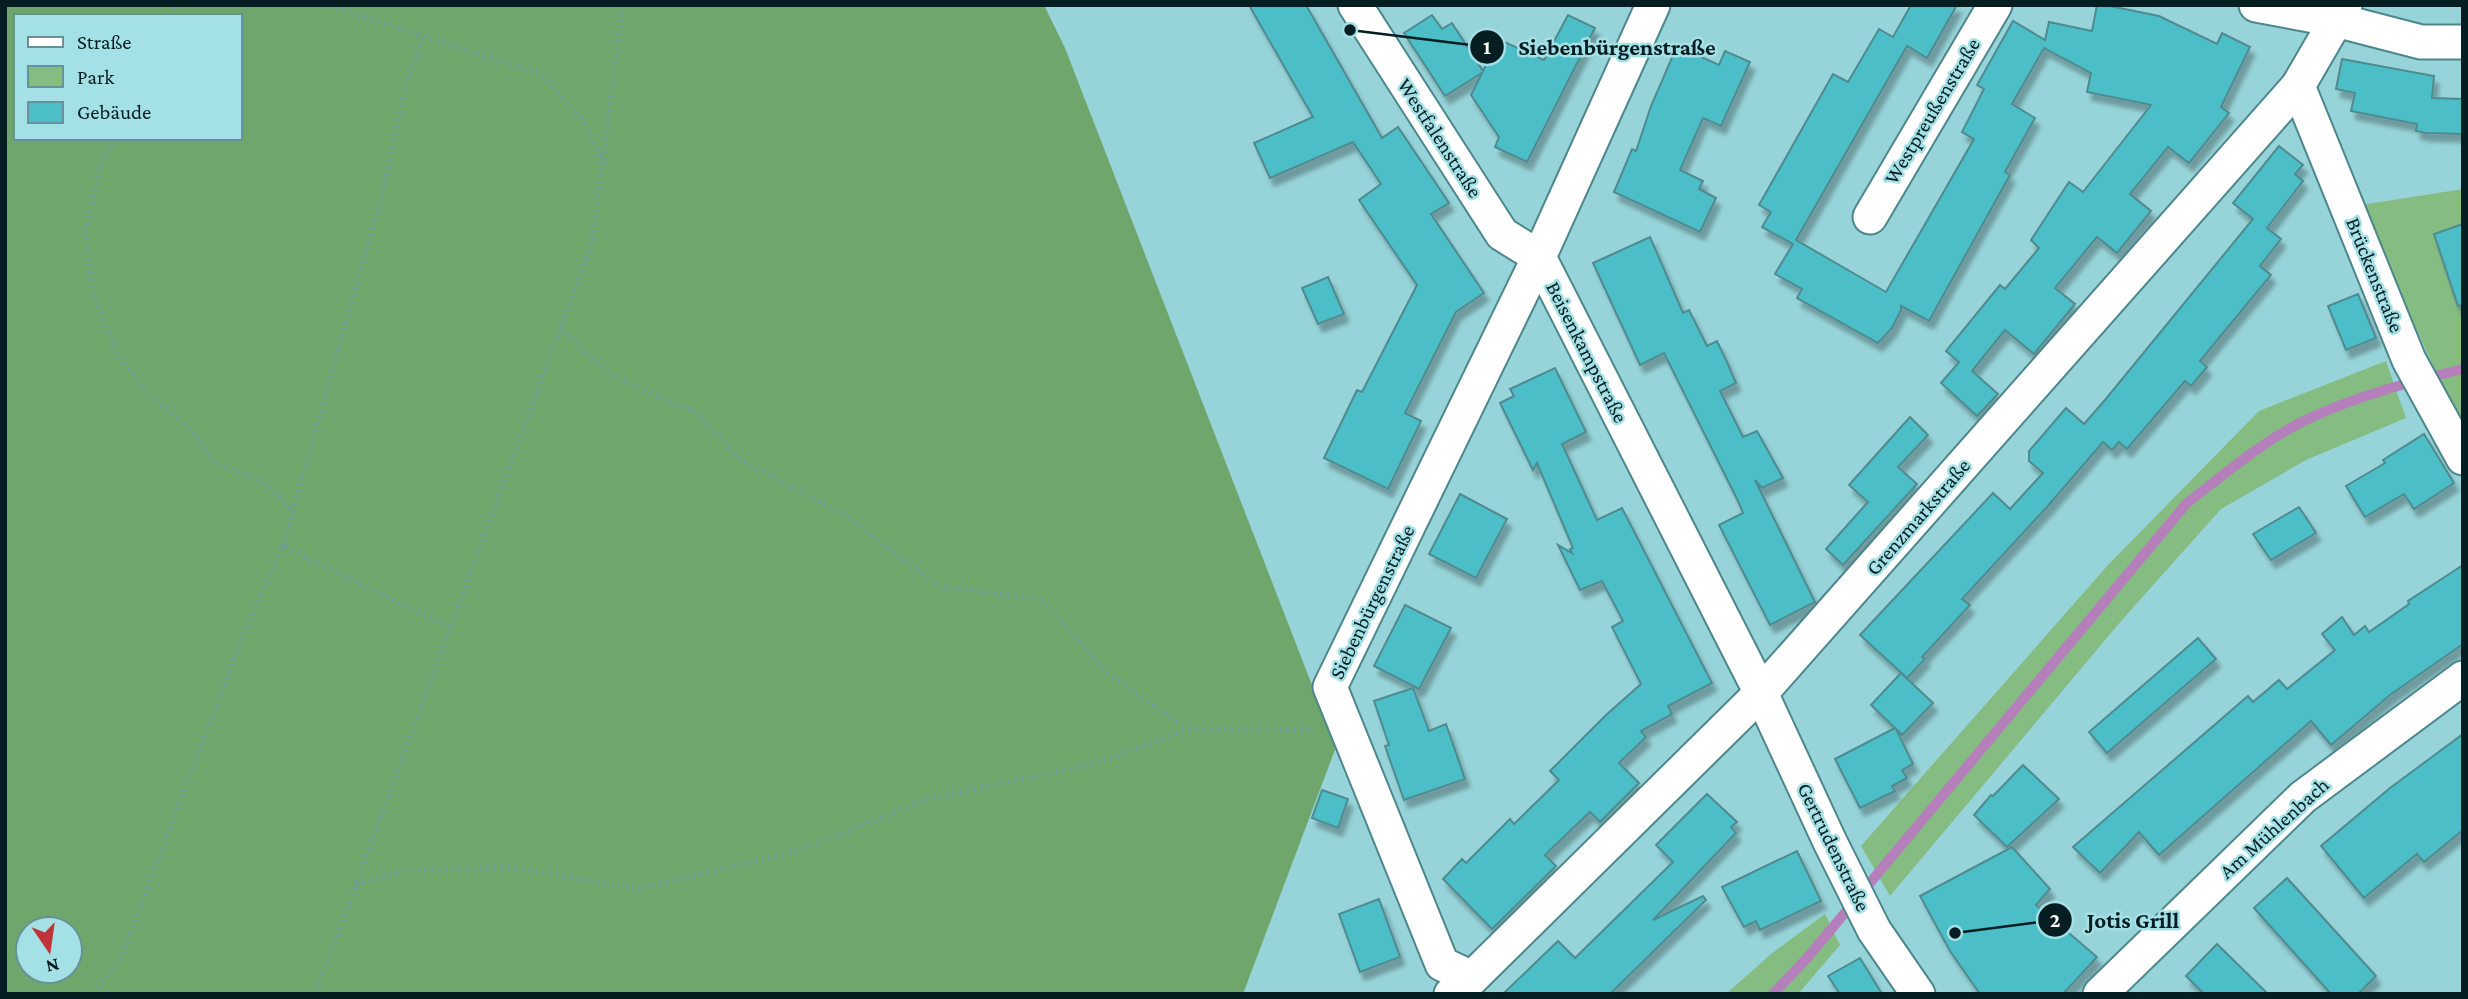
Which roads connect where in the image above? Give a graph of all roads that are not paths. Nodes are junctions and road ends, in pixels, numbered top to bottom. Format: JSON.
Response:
{"nodes":[{"id":1,"x":1354,"y":5,"type":"edge"},
{"id":2,"x":1653,"y":5,"type":"edge"},
{"id":3,"x":1995,"y":5,"type":"edge"},
{"id":4,"x":2256,"y":5,"type":"edge"},
{"id":5,"x":2341,"y":13,"type":"edge"},
{"id":6,"x":2463,"y":42,"type":"edge"},
{"id":7,"x":2298,"y":86,"type":"junction"},
{"id":8,"x":1870,"y":217,"type":"dead end"},
{"id":9,"x":1539,"y":257,"type":"junction"},
{"id":10,"x":2463,"y":458,"type":"edge"},
{"id":11,"x":2463,"y":678,"type":"edge"},
{"id":12,"x":1761,"y":693,"type":"junction"},
{"id":13,"x":1461,"y":986,"type":"edge"},
{"id":14,"x":1918,"y":994,"type":"edge"},
{"id":15,"x":2099,"y":994,"type":"edge"}],
"edges":[{"from":1,"to":9,"type":"street","name":"Westfalenstraße"},
{"from":2,"to":9,"type":"street","name":"Beisenkampstraße"},
{"from":3,"to":8,"type":"street","name":"Westpreußenstraße"},
{"from":4,"to":5,"type":"street"},
{"from":5,"to":6,"type":"street"},
{"from":5,"to":7,"type":"street","name":"Grenzmarkstraße"},
{"from":7,"to":10,"type":"street","name":"Brückenstraße"},
{"from":7,"to":12,"type":"street","name":"Grenzmarkstraße"},
{"from":9,"to":12,"type":"street","name":"Beisenkampstraße"},
{"from":9,"to":13,"type":"street","name":"Siebenbürgenstraße"},
{"from":11,"to":15,"type":"street","name":"Am Mühlenbach"},
{"from":12,"to":13,"type":"street","name":"Grenzmarkstraße"},
{"from":12,"to":14,"type":"street","name":"Gertrudenstraße"}]}
